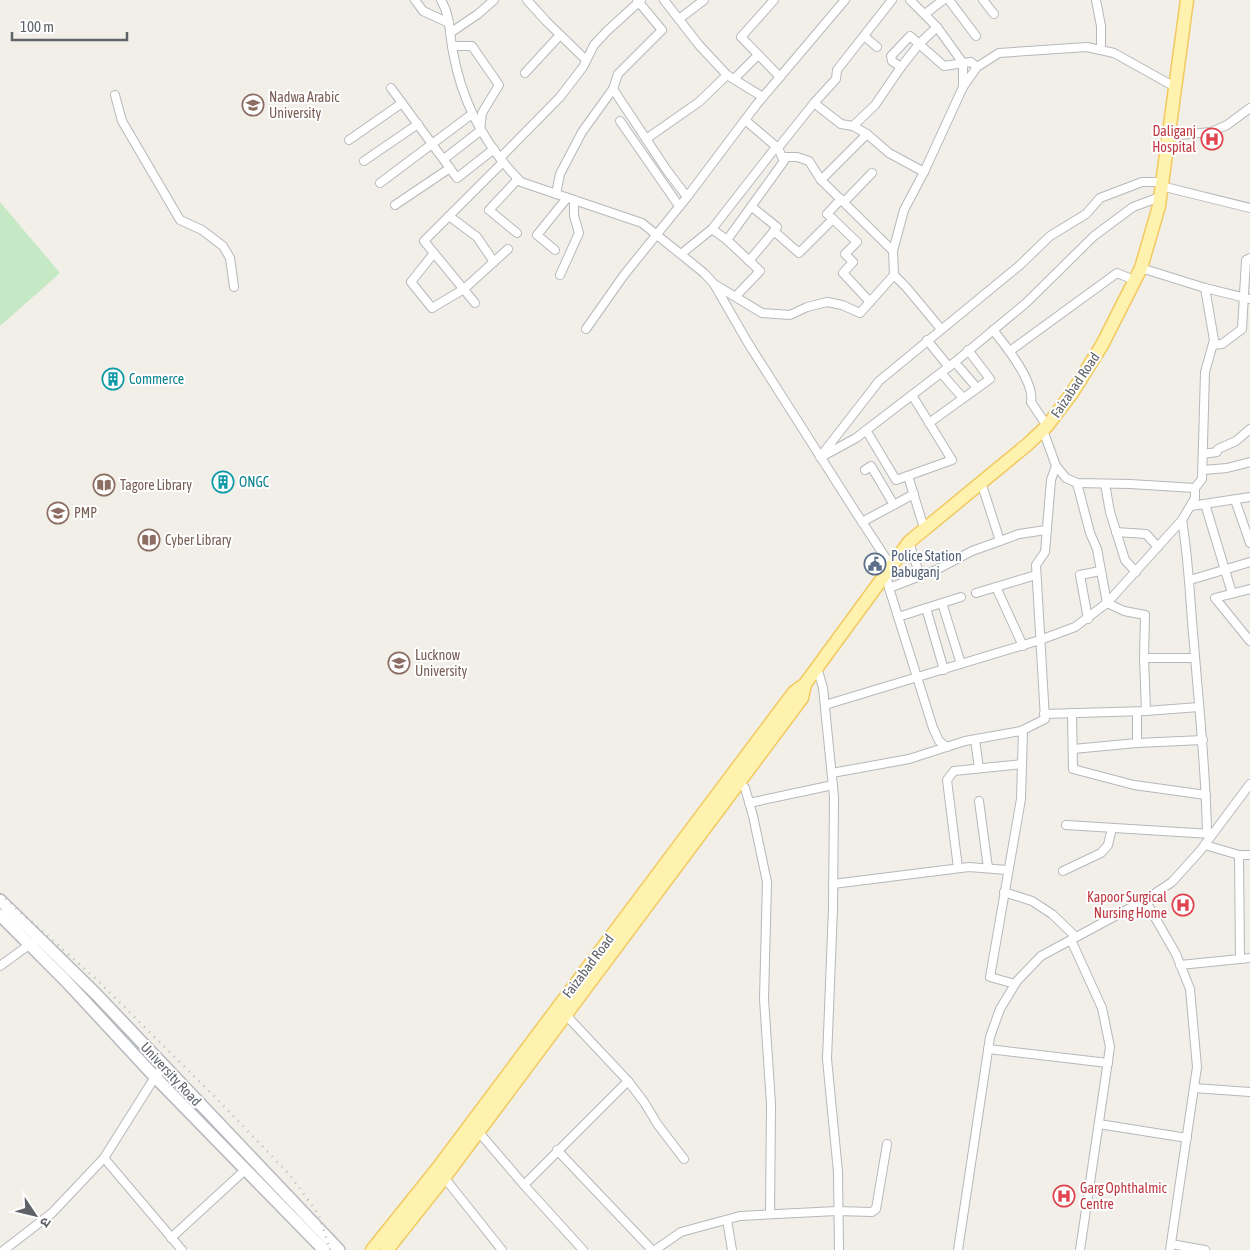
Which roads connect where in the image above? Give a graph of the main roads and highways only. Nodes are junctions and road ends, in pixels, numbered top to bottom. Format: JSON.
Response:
{"nodes":[{"id":1,"x":1187,"y":0,"type":"edge"},
{"id":2,"x":0,"y":900,"type":"edge"},
{"id":3,"x":0,"y":915,"type":"edge"},
{"id":4,"x":101,"y":1000,"type":"junction"},
{"id":5,"x":93,"y":1009,"type":"junction"},
{"id":6,"x":440,"y":1173,"type":"junction"},
{"id":7,"x":324,"y":1250,"type":"edge"},
{"id":8,"x":339,"y":1250,"type":"edge"},
{"id":9,"x":372,"y":1250,"type":"edge"},
{"id":10,"x":387,"y":1250,"type":"edge"}],
"edges":[{"from":1,"to":6,"type":"main road","name":"Faizabad Road"},
{"from":2,"to":4,"type":"main road","name":"University Road"},
{"from":3,"to":5,"type":"main road","name":"University Road"},
{"from":4,"to":5,"type":"main road"},
{"from":4,"to":8,"type":"main road","name":"University Road"},
{"from":5,"to":7,"type":"main road","name":"University Road"},
{"from":6,"to":9,"type":"main road","name":"Faizabad Road"},
{"from":6,"to":10,"type":"main road","name":"Faizabad Road"}]}
